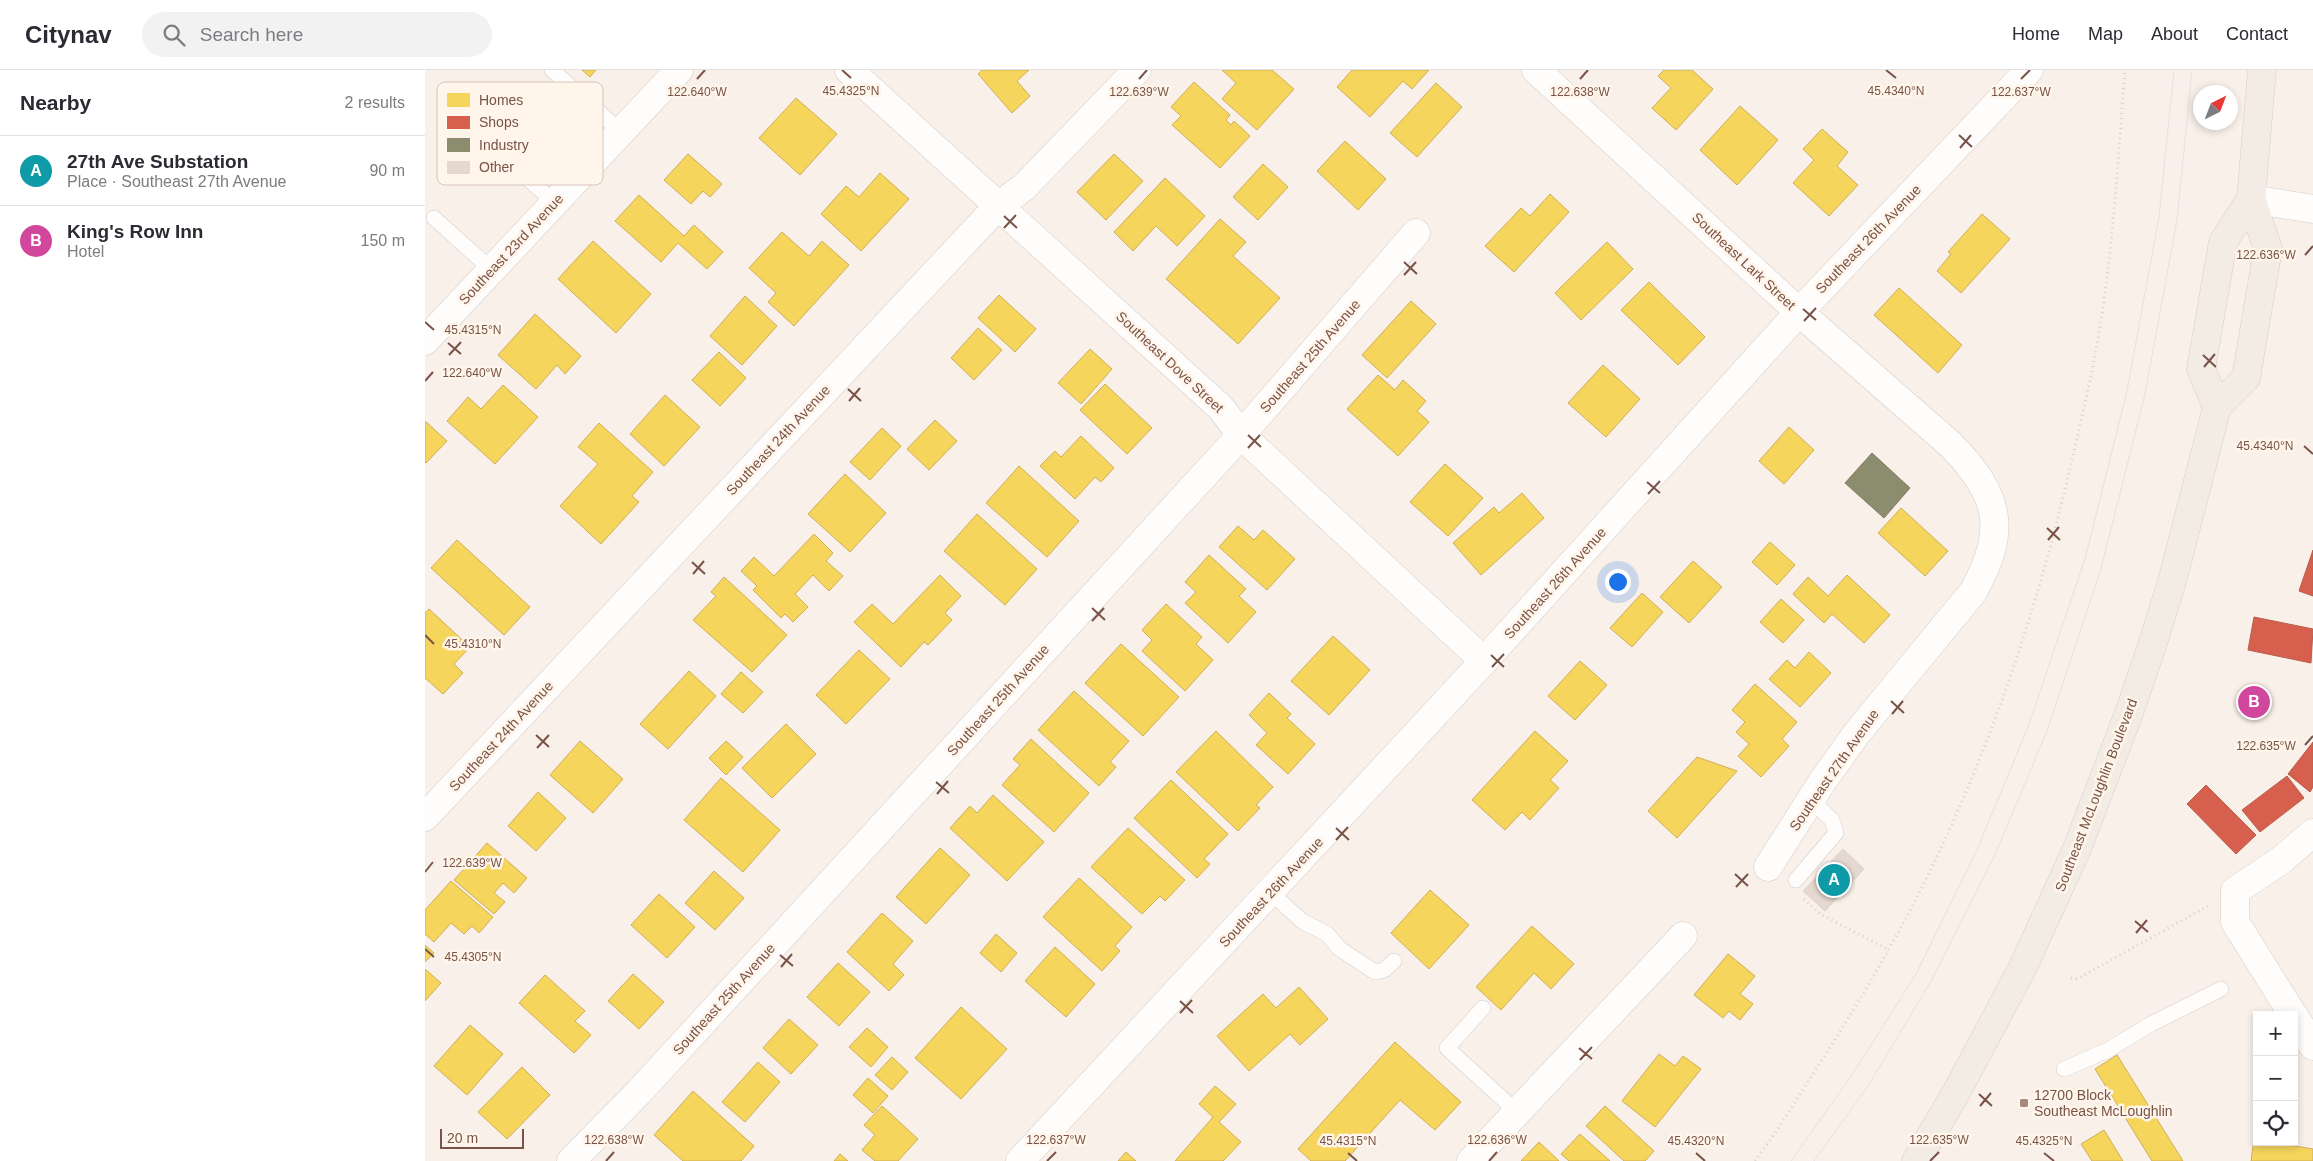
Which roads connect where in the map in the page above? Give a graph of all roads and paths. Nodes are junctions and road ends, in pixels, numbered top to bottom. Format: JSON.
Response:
{"nodes":[{"id":1,"x":552,"y":70,"type":"edge"},
{"id":2,"x":679,"y":70,"type":"edge"},
{"id":3,"x":849,"y":70,"type":"edge"},
{"id":4,"x":1137,"y":70,"type":"edge"},
{"id":5,"x":2029,"y":70,"type":"edge"},
{"id":6,"x":2125,"y":70,"type":"edge"},
{"id":7,"x":2262,"y":70,"type":"edge"},
{"id":8,"x":1545,"y":73,"type":"edge"},
{"id":9,"x":565,"y":82,"type":"edge"},
{"id":10,"x":603,"y":116,"type":"edge"},
{"id":11,"x":621,"y":132,"type":"junction"},
{"id":12,"x":603,"y":151,"type":"edge"},
{"id":13,"x":536,"y":185,"type":"edge"},
{"id":14,"x":571,"y":185,"type":"edge"},
{"id":15,"x":2251,"y":199,"type":"junction"},
{"id":16,"x":555,"y":202,"type":"junction"},
{"id":17,"x":998,"y":206,"type":"junction"},
{"id":18,"x":2313,"y":209,"type":"edge"},
{"id":19,"x":434,"y":218,"type":"dead end"},
{"id":20,"x":1416,"y":233,"type":"dead end"},
{"id":21,"x":492,"y":270,"type":"junction"},
{"id":22,"x":1799,"y":312,"type":"junction"},
{"id":23,"x":425,"y":341,"type":"edge"},
{"id":24,"x":2217,"y":407,"type":"junction"},
{"id":25,"x":1241,"y":434,"type":"junction"},
{"id":26,"x":1996,"y":526,"type":"joint"},
{"id":27,"x":1484,"y":661,"type":"junction"},
{"id":28,"x":1811,"y":800,"type":"junction"},
{"id":29,"x":425,"y":817,"type":"edge"},
{"id":30,"x":2313,"y":833,"type":"edge"},
{"id":31,"x":1768,"y":867,"type":"dead end"},
{"id":32,"x":1796,"y":880,"type":"joint"},
{"id":33,"x":2235,"y":891,"type":"junction"},
{"id":34,"x":1270,"y":892,"type":"junction"},
{"id":35,"x":1683,"y":936,"type":"dead end"},
{"id":36,"x":1889,"y":950,"type":"junction"},
{"id":37,"x":1394,"y":961,"type":"dead end"},
{"id":38,"x":2071,"y":978,"type":"dead end"},
{"id":39,"x":2221,"y":989,"type":"dead end"},
{"id":40,"x":1483,"y":1008,"type":"dead end"},
{"id":41,"x":2291,"y":1011,"type":"edge"},
{"id":42,"x":2298,"y":1022,"type":"edge"},
{"id":43,"x":2313,"y":1046,"type":"edge"},
{"id":44,"x":2064,"y":1069,"type":"dead end"},
{"id":45,"x":1517,"y":1112,"type":"junction"},
{"id":46,"x":571,"y":1161,"type":"edge"},
{"id":47,"x":1020,"y":1161,"type":"edge"},
{"id":48,"x":1471,"y":1161,"type":"edge"},
{"id":49,"x":1755,"y":1161,"type":"edge"},
{"id":50,"x":1916,"y":1161,"type":"edge"}],
"edges":[{"from":1,"to":9,"type":"lane"},
{"from":2,"to":11,"type":"street","name":"Southeast 23rd Avenue"},
{"from":3,"to":17,"type":"street","name":"Southeast Dove Street"},
{"from":4,"to":17,"type":"street","name":"Southeast 24th Avenue"},
{"from":5,"to":22,"type":"street","name":"Southeast 26th Avenue"},
{"from":6,"to":36,"type":"path"},
{"from":7,"to":15,"type":"main road"},
{"from":8,"to":22,"type":"street","name":"Southeast Lark Street"},
{"from":10,"to":11,"type":"lane"},
{"from":11,"to":12,"type":"street","name":"Southeast 23rd Avenue"},
{"from":13,"to":16,"type":"lane"},
{"from":14,"to":16,"type":"street","name":"Southeast 23rd Avenue"},
{"from":15,"to":18,"type":"street"},
{"from":15,"to":24,"type":"main road"},
{"from":15,"to":24,"type":"main road"},
{"from":16,"to":21,"type":"street","name":"Southeast 23rd Avenue"},
{"from":17,"to":25,"type":"street","name":"Southeast Dove Street"},
{"from":17,"to":29,"type":"street","name":"Southeast 24th Avenue"},
{"from":19,"to":21,"type":"lane"},
{"from":20,"to":25,"type":"street","name":"Southeast 25th Avenue"},
{"from":21,"to":23,"type":"street","name":"Southeast 23rd Avenue"},
{"from":22,"to":26,"type":"street","name":"Southeast Lark Street"},
{"from":22,"to":27,"type":"street","name":"Southeast 26th Avenue"},
{"from":24,"to":50,"type":"main road","name":"Southeast McLoughlin Boulevard"},
{"from":25,"to":27,"type":"street","name":"Southeast Dove Street"},
{"from":25,"to":46,"type":"street","name":"Southeast 25th Avenue"},
{"from":26,"to":28,"type":"street","name":"Southeast 27th Avenue"},
{"from":27,"to":34,"type":"street","name":"Southeast 26th Avenue"},
{"from":28,"to":31,"type":"street","name":"Southeast 27th Avenue"},
{"from":28,"to":32,"type":"lane"},
{"from":30,"to":33,"type":"street"},
{"from":32,"to":36,"type":"path"},
{"from":33,"to":38,"type":"path"},
{"from":33,"to":41,"type":"street"},
{"from":34,"to":37,"type":"lane"},
{"from":34,"to":47,"type":"street","name":"Southeast 26th Avenue"},
{"from":35,"to":45,"type":"street"},
{"from":36,"to":49,"type":"path"},
{"from":39,"to":44,"type":"lane"},
{"from":40,"to":45,"type":"lane"},
{"from":42,"to":43,"type":"street"},
{"from":45,"to":48,"type":"street"}]}
